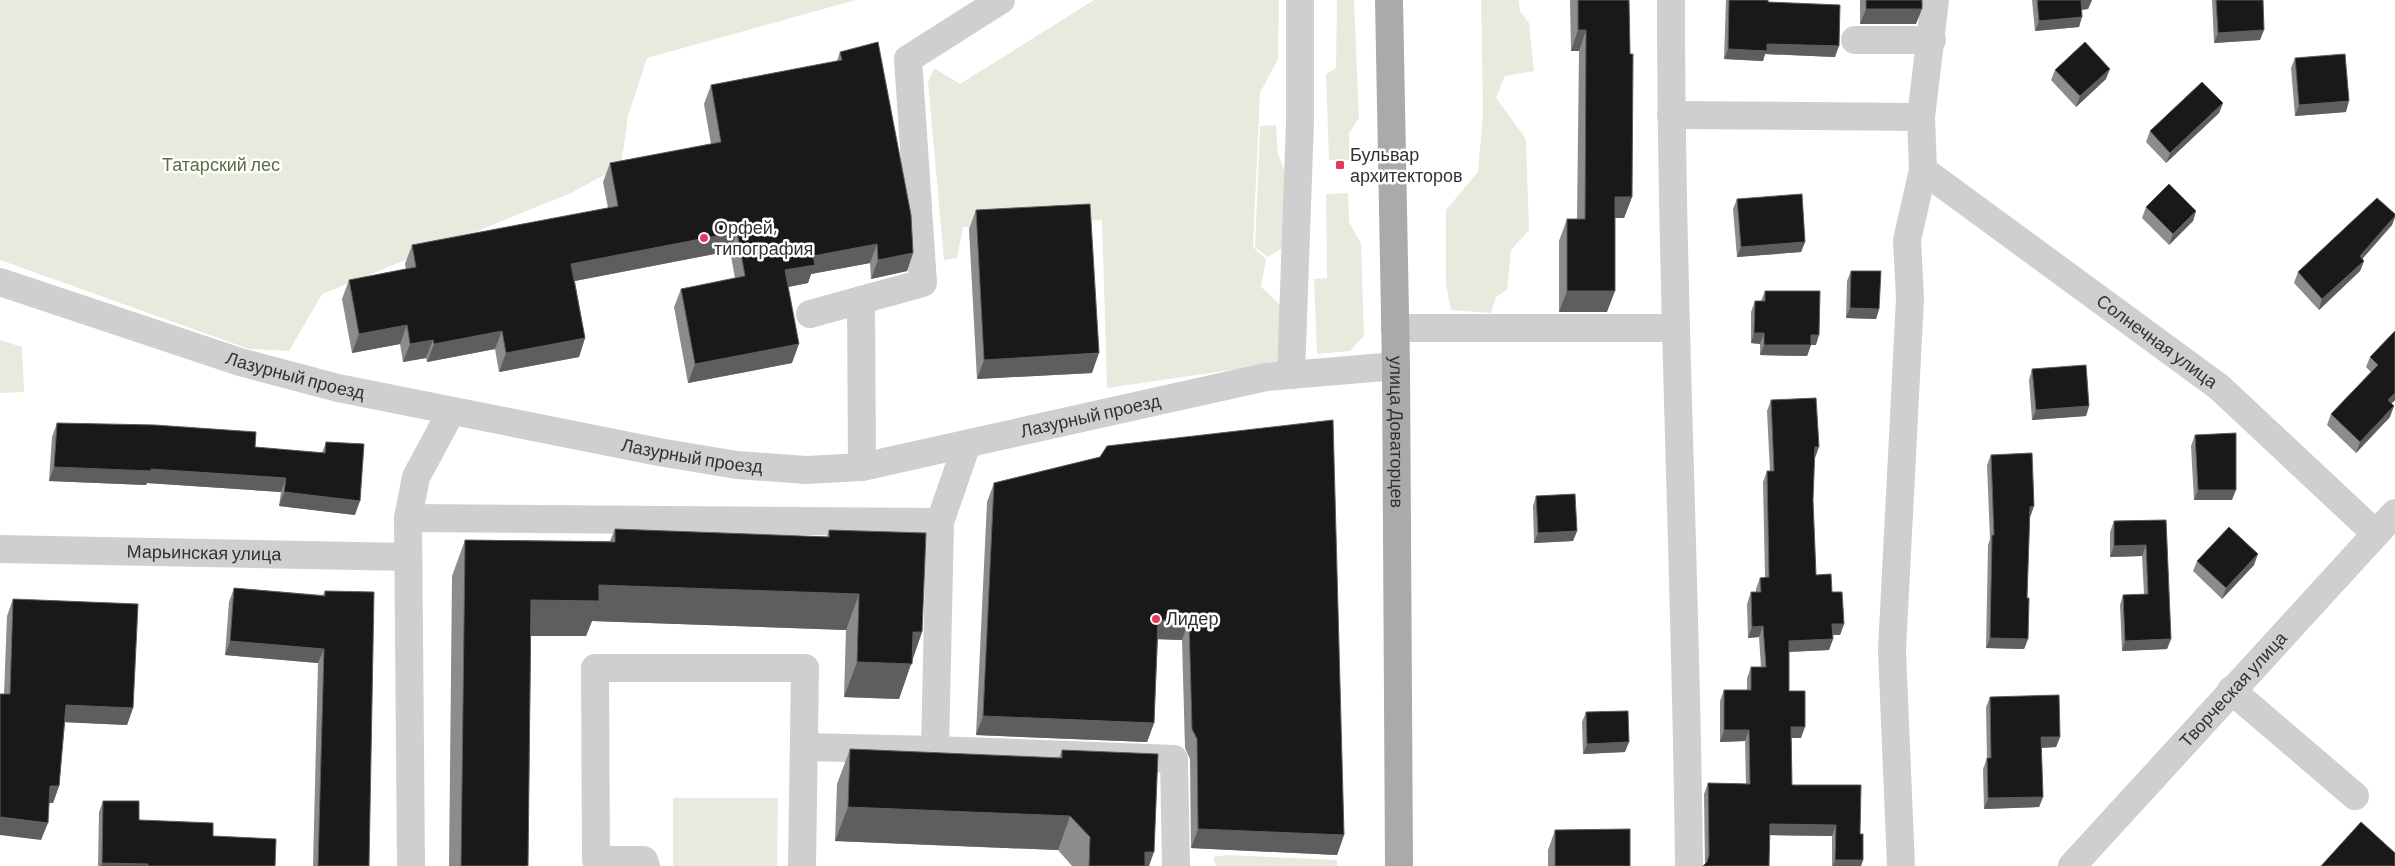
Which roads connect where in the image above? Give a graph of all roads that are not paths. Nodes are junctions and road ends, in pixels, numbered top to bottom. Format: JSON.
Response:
{"nodes":[{"id":1,"x":1002,"y":0,"type":"edge"},
{"id":2,"x":1300,"y":0,"type":"edge"},
{"id":3,"x":1389,"y":0,"type":"edge"},
{"id":4,"x":1672,"y":0,"type":"edge"},
{"id":5,"x":1935,"y":0,"type":"edge"},
{"id":6,"x":1855,"y":40,"type":"dead end"},
{"id":7,"x":1932,"y":40,"type":"junction"},
{"id":8,"x":1671,"y":115,"type":"junction"},
{"id":9,"x":1920,"y":117,"type":"junction"},
{"id":10,"x":1923,"y":170,"type":"junction"},
{"id":11,"x":0,"y":282,"type":"edge"},
{"id":12,"x":861,"y":300,"type":"junction"},
{"id":13,"x":810,"y":314,"type":"dead end"},
{"id":14,"x":1395,"y":328,"type":"junction"},
{"id":15,"x":1675,"y":328,"type":"junction"},
{"id":16,"x":1396,"y":366,"type":"junction"},
{"id":17,"x":1291,"y":375,"type":"junction"},
{"id":18,"x":451,"y":412,"type":"junction"},
{"id":19,"x":967,"y":444,"type":"junction"},
{"id":20,"x":862,"y":467,"type":"junction"},
{"id":21,"x":2395,"y":513,"type":"edge"},
{"id":22,"x":408,"y":518,"type":"junction"},
{"id":23,"x":940,"y":522,"type":"junction"},
{"id":24,"x":2375,"y":533,"type":"junction"},
{"id":25,"x":0,"y":549,"type":"edge"},
{"id":26,"x":408,"y":558,"type":"junction"},
{"id":27,"x":2231,"y":690,"type":"junction"},
{"id":28,"x":804,"y":748,"type":"junction"},
{"id":29,"x":935,"y":750,"type":"junction"},
{"id":30,"x":2355,"y":796,"type":"dead end"},
{"id":31,"x":636,"y":864,"type":"edge"},
{"id":32,"x":411,"y":866,"type":"edge"},
{"id":33,"x":802,"y":866,"type":"edge"},
{"id":34,"x":1176,"y":866,"type":"edge"},
{"id":35,"x":1399,"y":866,"type":"edge"},
{"id":36,"x":1690,"y":866,"type":"edge"},
{"id":37,"x":1901,"y":866,"type":"edge"},
{"id":38,"x":2072,"y":866,"type":"edge"}],
"edges":[{"from":1,"to":12,"type":"street"},
{"from":2,"to":17,"type":"street"},
{"from":3,"to":14,"type":"main road","name":"улица Доваторцев"},
{"from":4,"to":8,"type":"street"},
{"from":5,"to":7,"type":"street"},
{"from":6,"to":7,"type":"street"},
{"from":7,"to":9,"type":"street"},
{"from":8,"to":9,"type":"street"},
{"from":8,"to":15,"type":"street"},
{"from":9,"to":10,"type":"street"},
{"from":10,"to":24,"type":"street","name":"Солнечная улица"},
{"from":10,"to":37,"type":"street"},
{"from":11,"to":18,"type":"street","name":"Лазурный проезд"},
{"from":12,"to":13,"type":"street"},
{"from":12,"to":20,"type":"street"},
{"from":14,"to":15,"type":"street"},
{"from":14,"to":16,"type":"main road","name":"улица Доваторцев"},
{"from":15,"to":36,"type":"street"},
{"from":16,"to":17,"type":"street","name":"Лазурный проезд"},
{"from":16,"to":35,"type":"main road","name":"улица Доваторцев"},
{"from":17,"to":19,"type":"street","name":"Лазурный проезд"},
{"from":18,"to":20,"type":"street","name":"Лазурный проезд"},
{"from":18,"to":22,"type":"street"},
{"from":19,"to":20,"type":"street","name":"Лазурный проезд"},
{"from":19,"to":23,"type":"street"},
{"from":21,"to":24,"type":"street","name":"Творческая улица"},
{"from":22,"to":23,"type":"street"},
{"from":22,"to":26,"type":"street"},
{"from":23,"to":29,"type":"street"},
{"from":24,"to":27,"type":"street","name":"Творческая улица"},
{"from":25,"to":26,"type":"street","name":"Марьинская улица"},
{"from":26,"to":32,"type":"street"},
{"from":27,"to":30,"type":"street"},
{"from":27,"to":38,"type":"street","name":"Творческая улица"},
{"from":28,"to":29,"type":"street"},
{"from":28,"to":31,"type":"street"},
{"from":28,"to":33,"type":"street"},
{"from":29,"to":34,"type":"street"}]}
